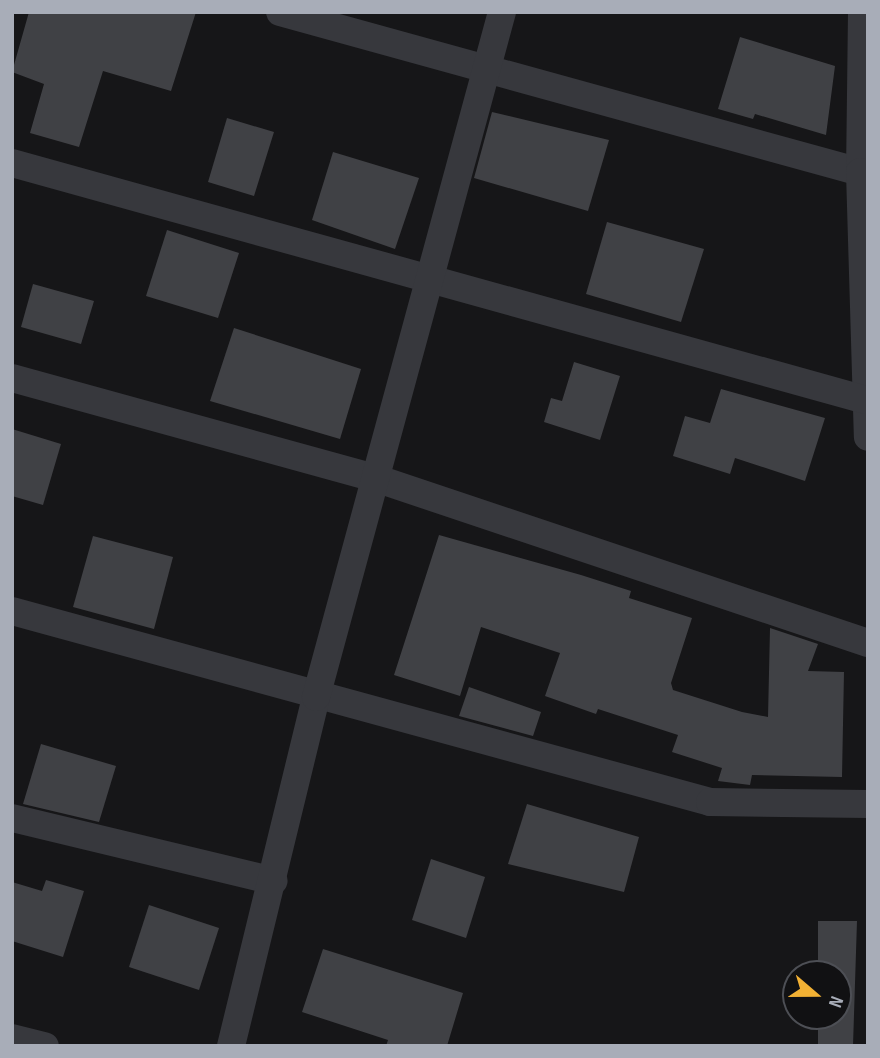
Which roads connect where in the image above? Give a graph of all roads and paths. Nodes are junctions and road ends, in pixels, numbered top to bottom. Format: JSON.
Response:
{"nodes":[{"id":1,"x":281,"y":12,"type":"edge"},
{"id":2,"x":502,"y":12,"type":"edge"},
{"id":3,"x":862,"y":12,"type":"edge"},
{"id":4,"x":487,"y":69,"type":"junction"},
{"id":5,"x":12,"y":163,"type":"edge"},
{"id":6,"x":860,"y":172,"type":"junction"},
{"id":7,"x":428,"y":281,"type":"junction"},
{"id":8,"x":12,"y":377,"type":"edge"},
{"id":9,"x":866,"y":400,"type":"junction"},
{"id":10,"x":868,"y":437,"type":"edge"},
{"id":11,"x":378,"y":479,"type":"junction"},
{"id":12,"x":12,"y":611,"type":"edge"},
{"id":13,"x":868,"y":643,"type":"edge"},
{"id":14,"x":316,"y":698,"type":"junction"},
{"id":15,"x":868,"y":804,"type":"edge"},
{"id":16,"x":12,"y":818,"type":"edge"},
{"id":17,"x":274,"y":881,"type":"junction"},
{"id":18,"x":12,"y":1038,"type":"edge"},
{"id":19,"x":46,"y":1046,"type":"edge"},
{"id":20,"x":231,"y":1046,"type":"edge"}],
"edges":[{"from":1,"to":4,"type":"street"},
{"from":2,"to":4,"type":"street"},
{"from":3,"to":6,"type":"street"},
{"from":4,"to":6,"type":"street"},
{"from":4,"to":7,"type":"street"},
{"from":5,"to":7,"type":"street"},
{"from":6,"to":9,"type":"street"},
{"from":7,"to":9,"type":"street"},
{"from":7,"to":11,"type":"street"},
{"from":8,"to":11,"type":"street"},
{"from":9,"to":10,"type":"street"},
{"from":11,"to":13,"type":"street"},
{"from":11,"to":14,"type":"street"},
{"from":12,"to":14,"type":"street"},
{"from":14,"to":15,"type":"street"},
{"from":14,"to":17,"type":"street"},
{"from":16,"to":17,"type":"street"},
{"from":17,"to":20,"type":"street"},
{"from":18,"to":19,"type":"street"}]}
